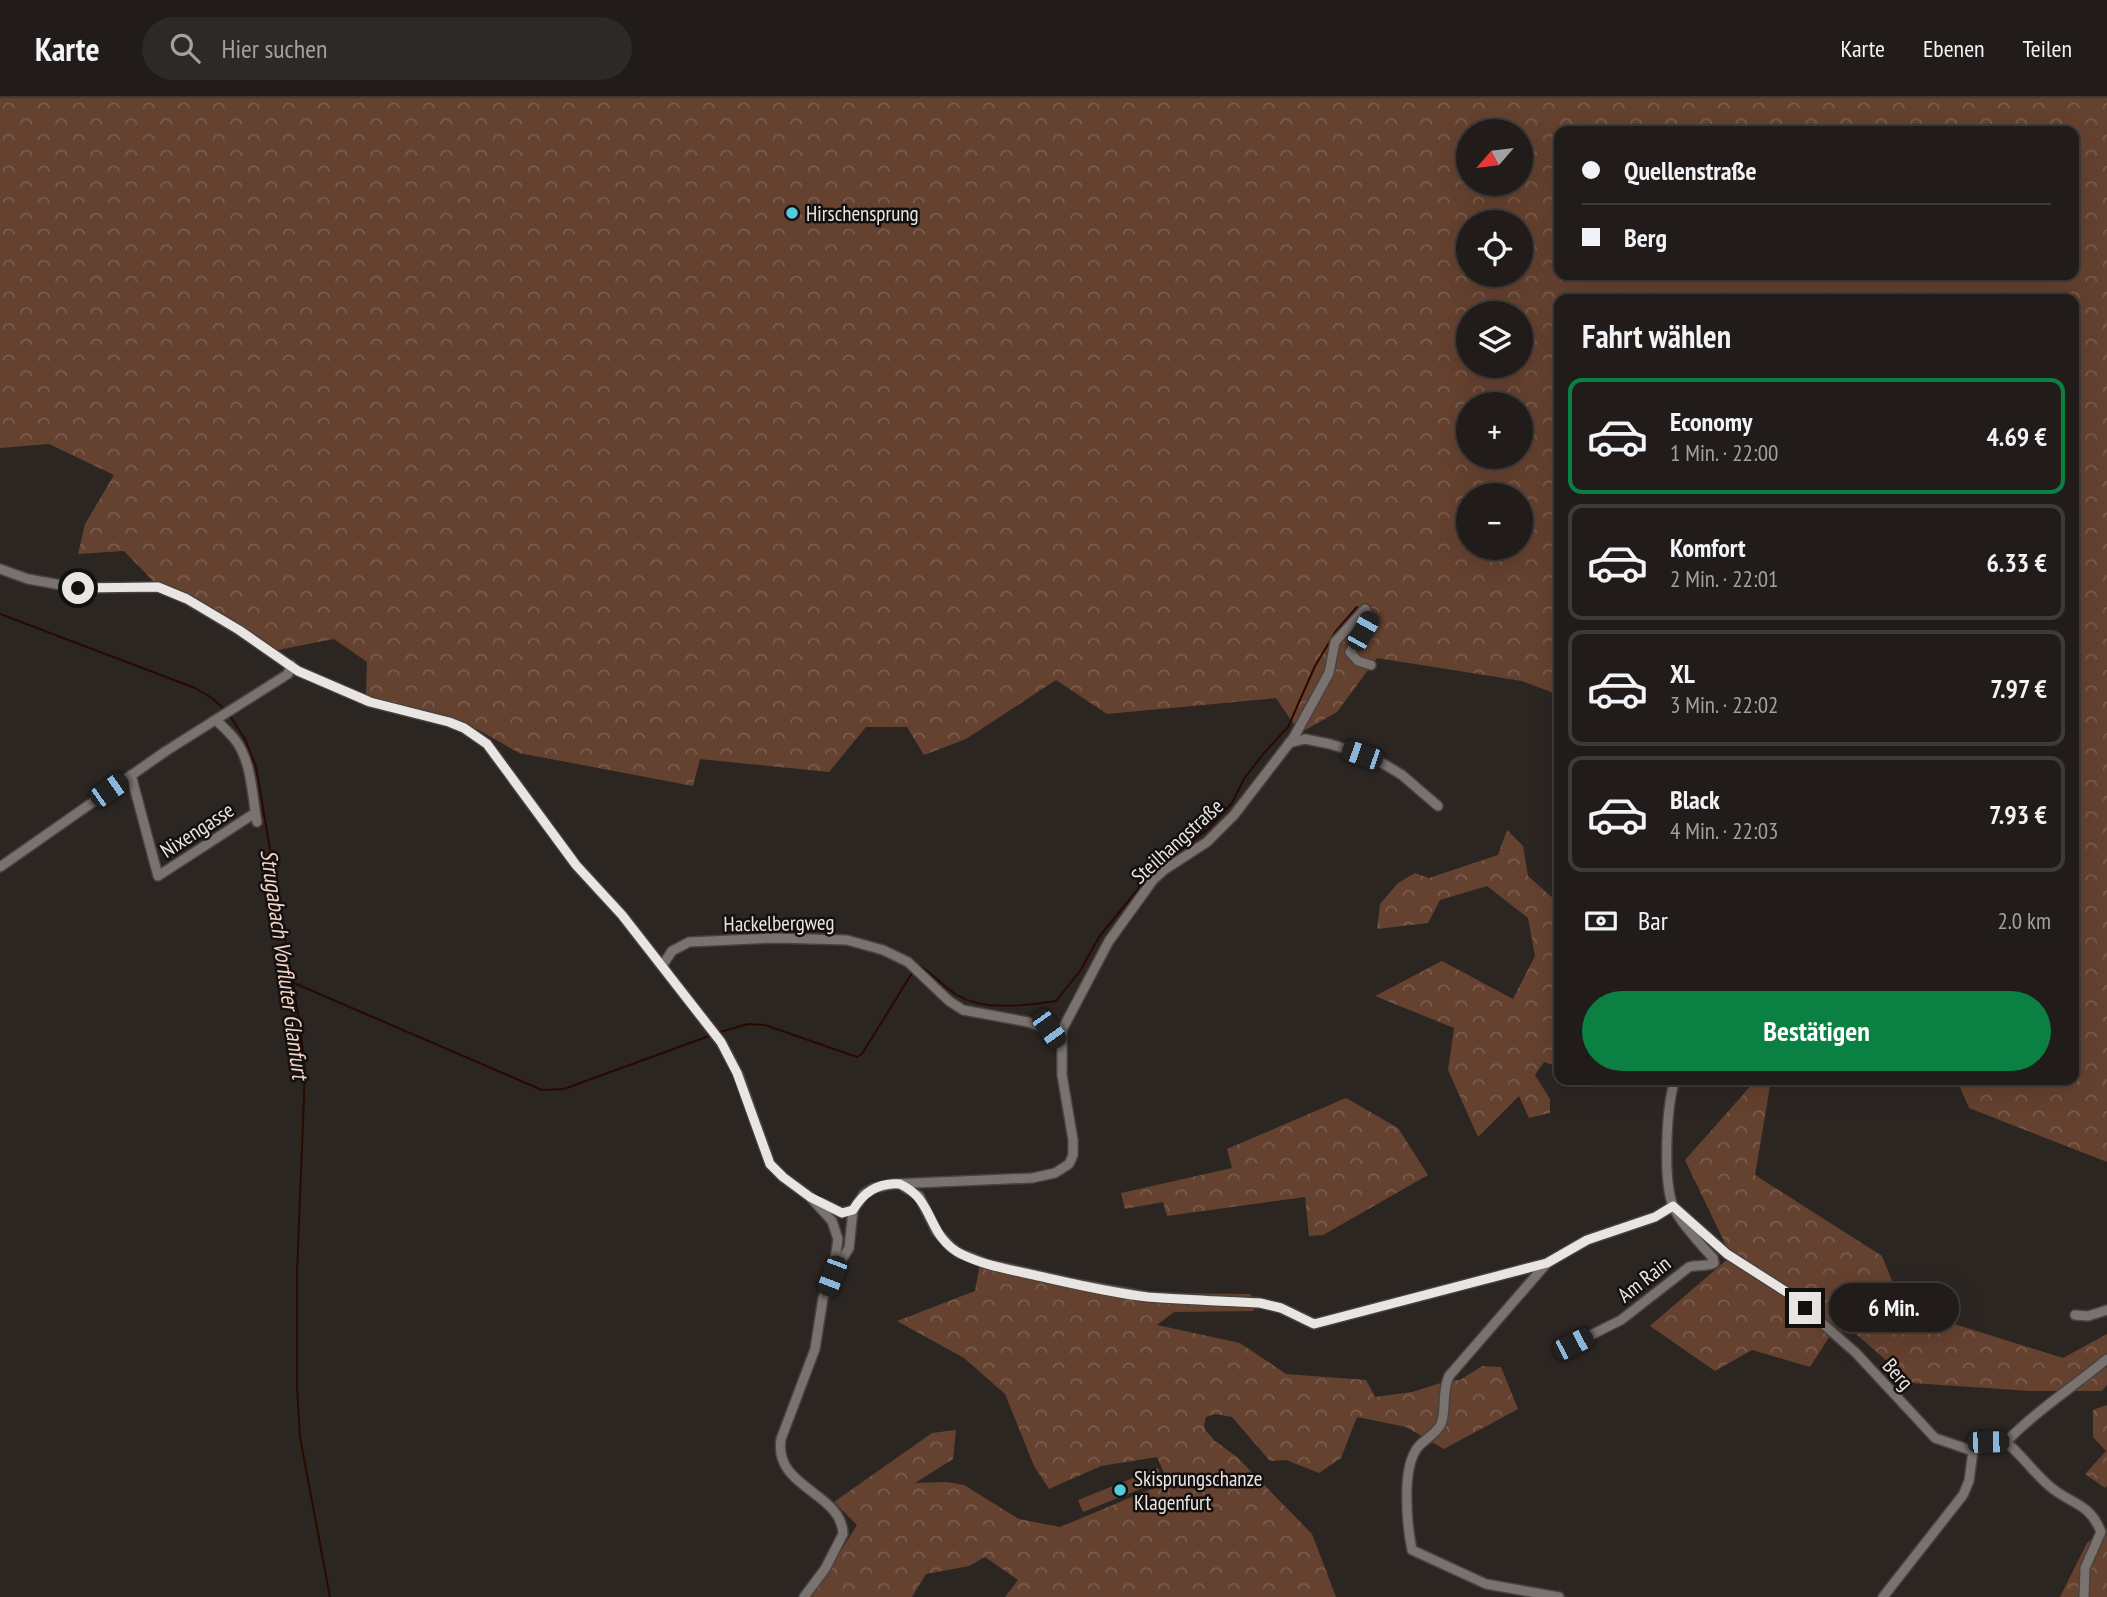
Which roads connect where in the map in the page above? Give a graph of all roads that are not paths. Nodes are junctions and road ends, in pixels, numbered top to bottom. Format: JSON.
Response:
{"nodes":[{"id":1,"x":0,"y":569,"type":"edge"},
{"id":2,"x":291,"y":665,"type":"junction"},
{"id":3,"x":1371,"y":665,"type":"dead end"},
{"id":4,"x":219,"y":719,"type":"junction"},
{"id":5,"x":1289,"y":743,"type":"junction"},
{"id":6,"x":131,"y":775,"type":"junction"},
{"id":7,"x":1438,"y":806,"type":"dead end"},
{"id":8,"x":0,"y":867,"type":"edge"},
{"id":9,"x":662,"y":966,"type":"junction"},
{"id":10,"x":1049,"y":1029,"type":"junction"},
{"id":11,"x":1062,"y":1030,"type":"junction"},
{"id":12,"x":1061,"y":1045,"type":"junction"},
{"id":13,"x":1674,"y":1085,"type":"edge"},
{"id":14,"x":900,"y":1184,"type":"junction"},
{"id":15,"x":810,"y":1197,"type":"junction"},
{"id":16,"x":1673,"y":1206,"type":"junction"},
{"id":17,"x":853,"y":1210,"type":"junction"},
{"id":18,"x":1547,"y":1263,"type":"junction"},
{"id":19,"x":832,"y":1276,"type":"junction"},
{"id":20,"x":2107,"y":1310,"type":"edge"},
{"id":21,"x":2075,"y":1315,"type":"dead end"},
{"id":22,"x":1573,"y":1344,"type":"dead end"},
{"id":23,"x":2107,"y":1359,"type":"edge"},
{"id":24,"x":2006,"y":1442,"type":"junction"},
{"id":25,"x":1973,"y":1451,"type":"junction"},
{"id":26,"x":804,"y":1597,"type":"edge"},
{"id":27,"x":1559,"y":1597,"type":"edge"},
{"id":28,"x":1884,"y":1597,"type":"edge"},
{"id":29,"x":2084,"y":1597,"type":"edge"}],
"edges":[{"from":1,"to":2,"type":"street"},
{"from":2,"to":4,"type":"street"},
{"from":2,"to":9,"type":"street"},
{"from":3,"to":5,"type":"street","name":"Steilhangstraße"},
{"from":4,"to":6,"type":"street"},
{"from":4,"to":6,"type":"street","name":"Nixengasse"},
{"from":5,"to":7,"type":"street"},
{"from":5,"to":11,"type":"street","name":"Steilhangstraße"},
{"from":6,"to":8,"type":"street"},
{"from":9,"to":10,"type":"street","name":"Hackelbergweg"},
{"from":9,"to":15,"type":"street"},
{"from":10,"to":11,"type":"street","name":"Hackelbergweg"},
{"from":10,"to":12,"type":"street"},
{"from":11,"to":12,"type":"street","name":"Steilhangstraße"},
{"from":12,"to":14,"type":"street","name":"Steilhangstraße"},
{"from":13,"to":16,"type":"street"},
{"from":14,"to":17,"type":"street"},
{"from":14,"to":18,"type":"street"},
{"from":15,"to":17,"type":"street"},
{"from":15,"to":19,"type":"street"},
{"from":16,"to":18,"type":"street"},
{"from":16,"to":22,"type":"street","name":"Am Rain"},
{"from":16,"to":25,"type":"street","name":"Berg"},
{"from":17,"to":19,"type":"street"},
{"from":18,"to":27,"type":"street"},
{"from":19,"to":26,"type":"street"},
{"from":20,"to":21,"type":"street"},
{"from":23,"to":24,"type":"street"},
{"from":24,"to":25,"type":"street"},
{"from":24,"to":29,"type":"street"},
{"from":25,"to":28,"type":"street"}]}
